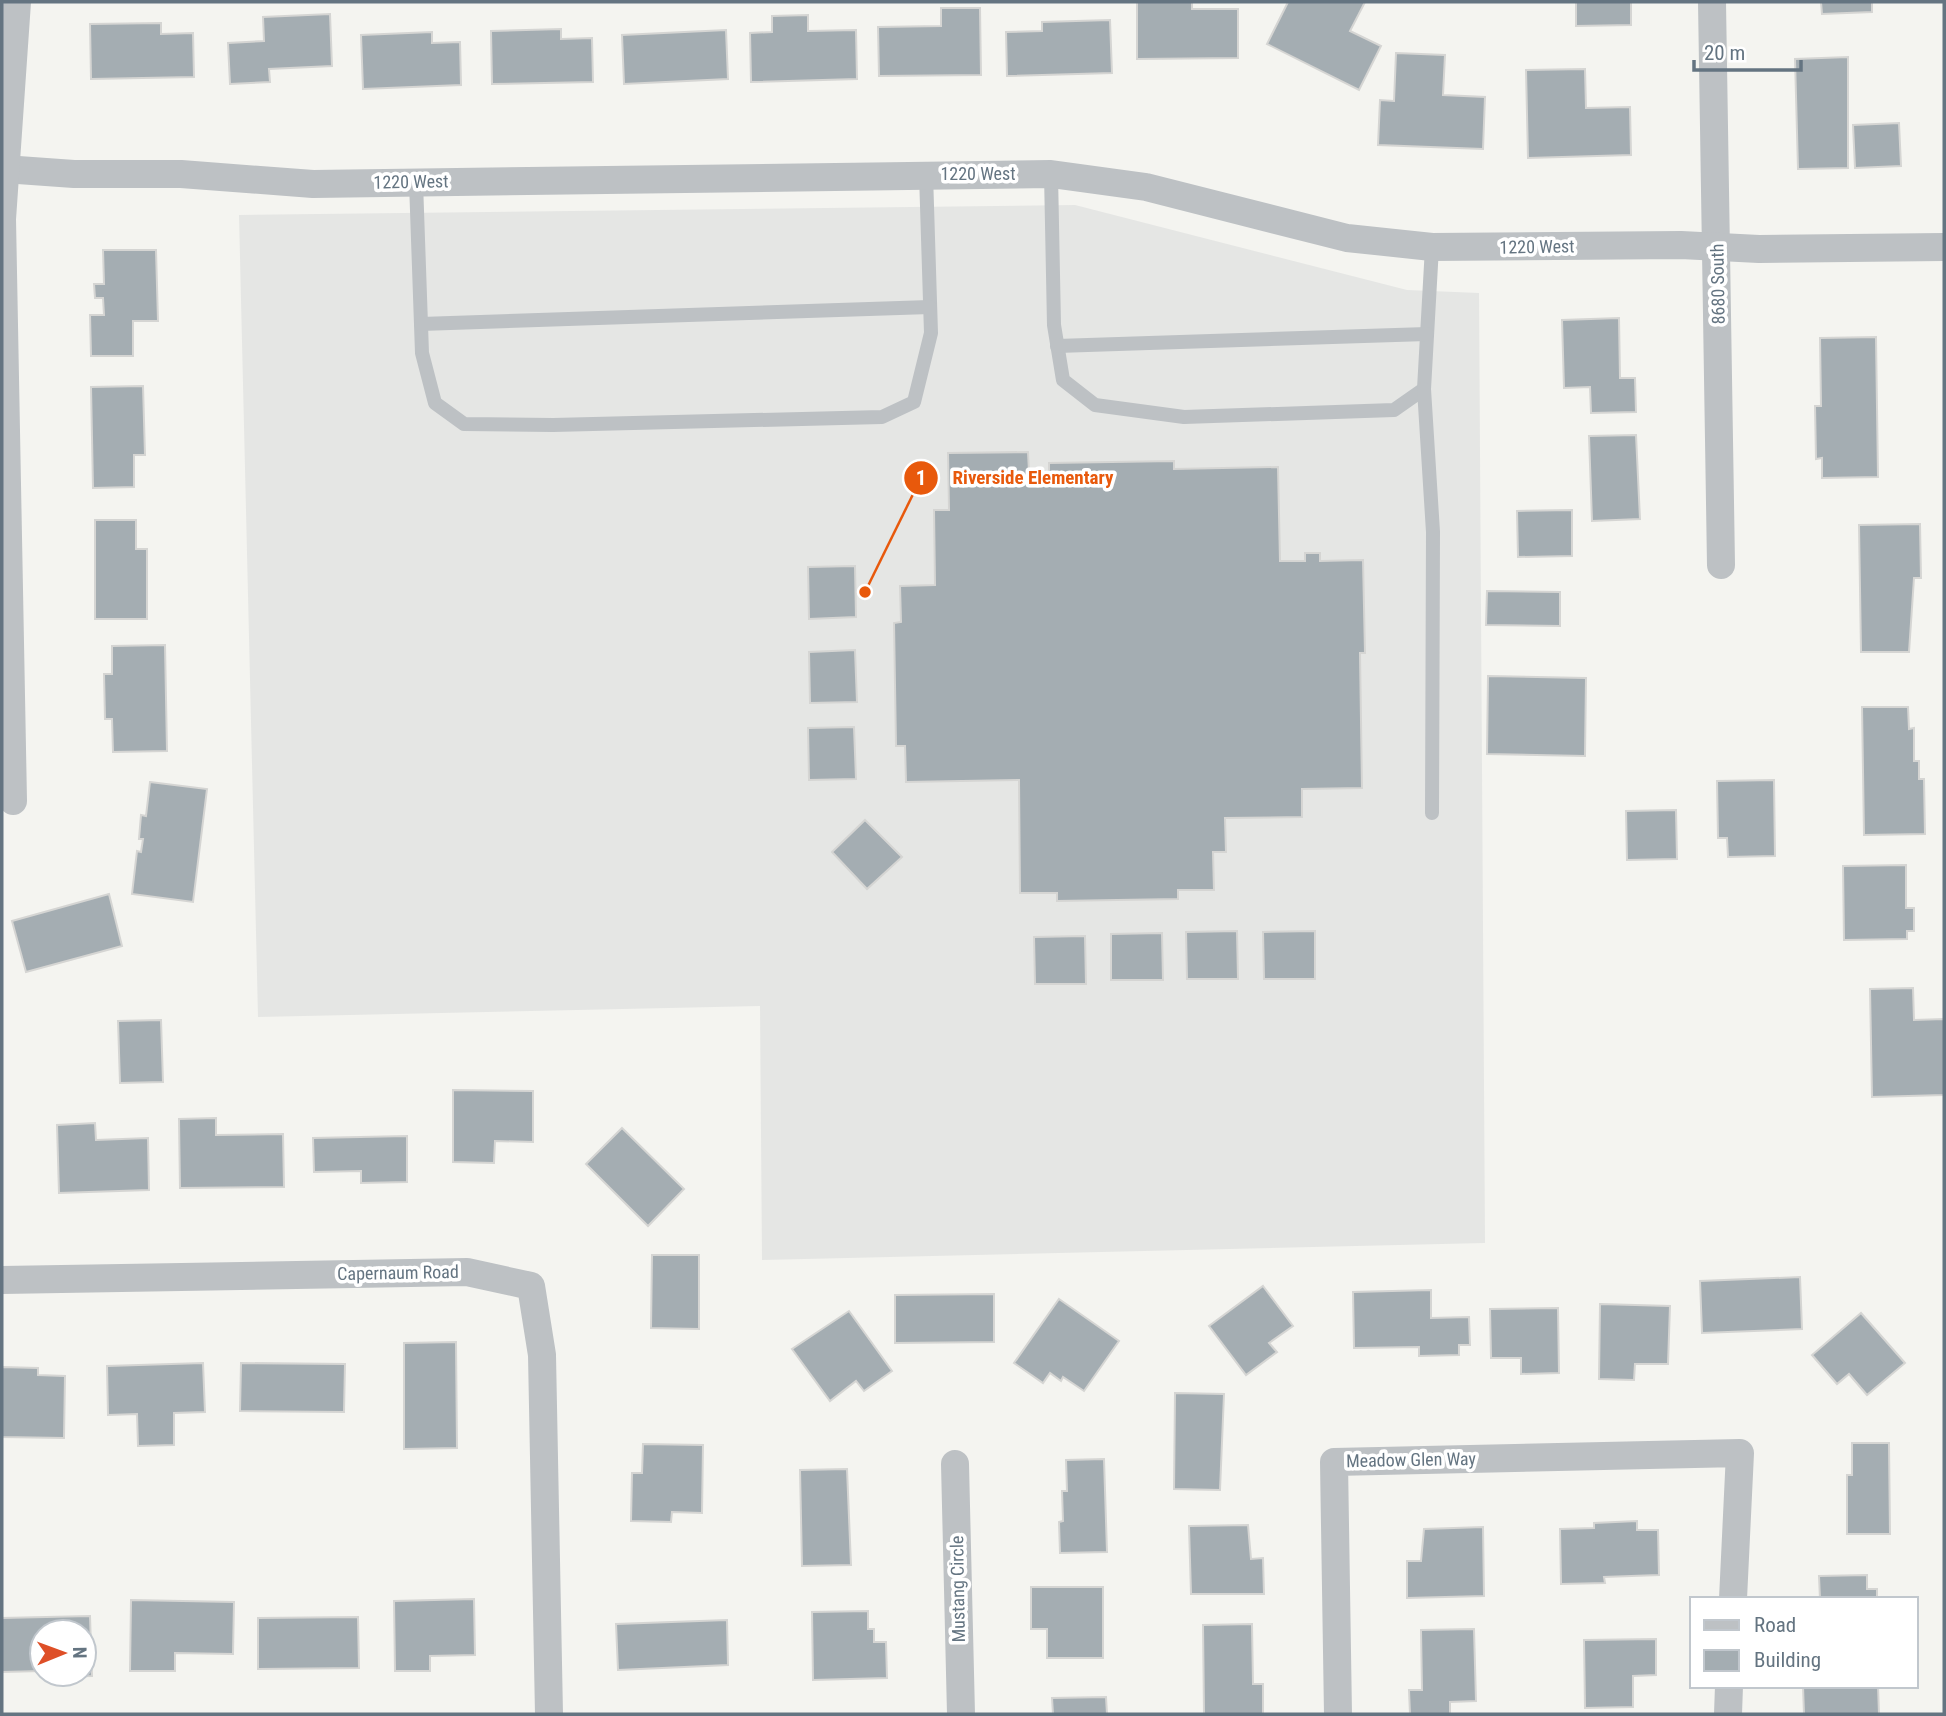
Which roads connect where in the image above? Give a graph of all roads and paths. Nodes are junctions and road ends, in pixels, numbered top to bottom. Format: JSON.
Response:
{"nodes":[{"id":1,"x":17,"y":2,"type":"edge"},
{"id":2,"x":1713,"y":2,"type":"edge"},
{"id":3,"x":4,"y":169,"type":"junction"},
{"id":4,"x":926,"y":174,"type":"junction"},
{"id":5,"x":1051,"y":174,"type":"junction"},
{"id":6,"x":416,"y":182,"type":"junction"},
{"id":7,"x":1717,"y":246,"type":"junction"},
{"id":8,"x":1432,"y":247,"type":"junction"},
{"id":9,"x":1944,"y":247,"type":"edge"},
{"id":10,"x":930,"y":307,"type":"junction"},
{"id":11,"x":421,"y":324,"type":"junction"},
{"id":12,"x":1427,"y":334,"type":"junction"},
{"id":13,"x":1057,"y":346,"type":"junction"},
{"id":14,"x":1424,"y":389,"type":"junction"},
{"id":15,"x":1721,"y":565,"type":"dead end"},
{"id":16,"x":13,"y":801,"type":"dead end"},
{"id":17,"x":1432,"y":813,"type":"dead end"},
{"id":18,"x":2,"y":1280,"type":"edge"},
{"id":19,"x":955,"y":1464,"type":"dead end"},
{"id":20,"x":1733,"y":1597,"type":"edge"},
{"id":21,"x":1729,"y":1688,"type":"edge"},
{"id":22,"x":549,"y":1714,"type":"edge"},
{"id":23,"x":961,"y":1714,"type":"edge"},
{"id":24,"x":1338,"y":1714,"type":"edge"},
{"id":25,"x":1728,"y":1714,"type":"edge"}],
"edges":[{"from":1,"to":3,"type":"street"},
{"from":2,"to":7,"type":"street","name":"8680 South"},
{"from":3,"to":6,"type":"street","name":"1220 West"},
{"from":3,"to":16,"type":"street"},
{"from":4,"to":5,"type":"street","name":"1220 West"},
{"from":4,"to":6,"type":"street","name":"1220 West"},
{"from":4,"to":10,"type":"lane"},
{"from":5,"to":8,"type":"street","name":"1220 West"},
{"from":5,"to":13,"type":"lane"},
{"from":6,"to":11,"type":"lane"},
{"from":7,"to":8,"type":"street","name":"1220 West"},
{"from":7,"to":9,"type":"street","name":"1220 West"},
{"from":7,"to":15,"type":"street","name":"8680 South"},
{"from":8,"to":12,"type":"lane"},
{"from":10,"to":11,"type":"lane"},
{"from":10,"to":11,"type":"lane"},
{"from":12,"to":13,"type":"lane"},
{"from":12,"to":14,"type":"lane"},
{"from":13,"to":14,"type":"lane"},
{"from":14,"to":17,"type":"lane"},
{"from":18,"to":22,"type":"street","name":"Capernaum Road"},
{"from":19,"to":23,"type":"street","name":"Mustang Circle"},
{"from":20,"to":24,"type":"street","name":"Meadow Glen Way"},
{"from":21,"to":25,"type":"street"}]}
